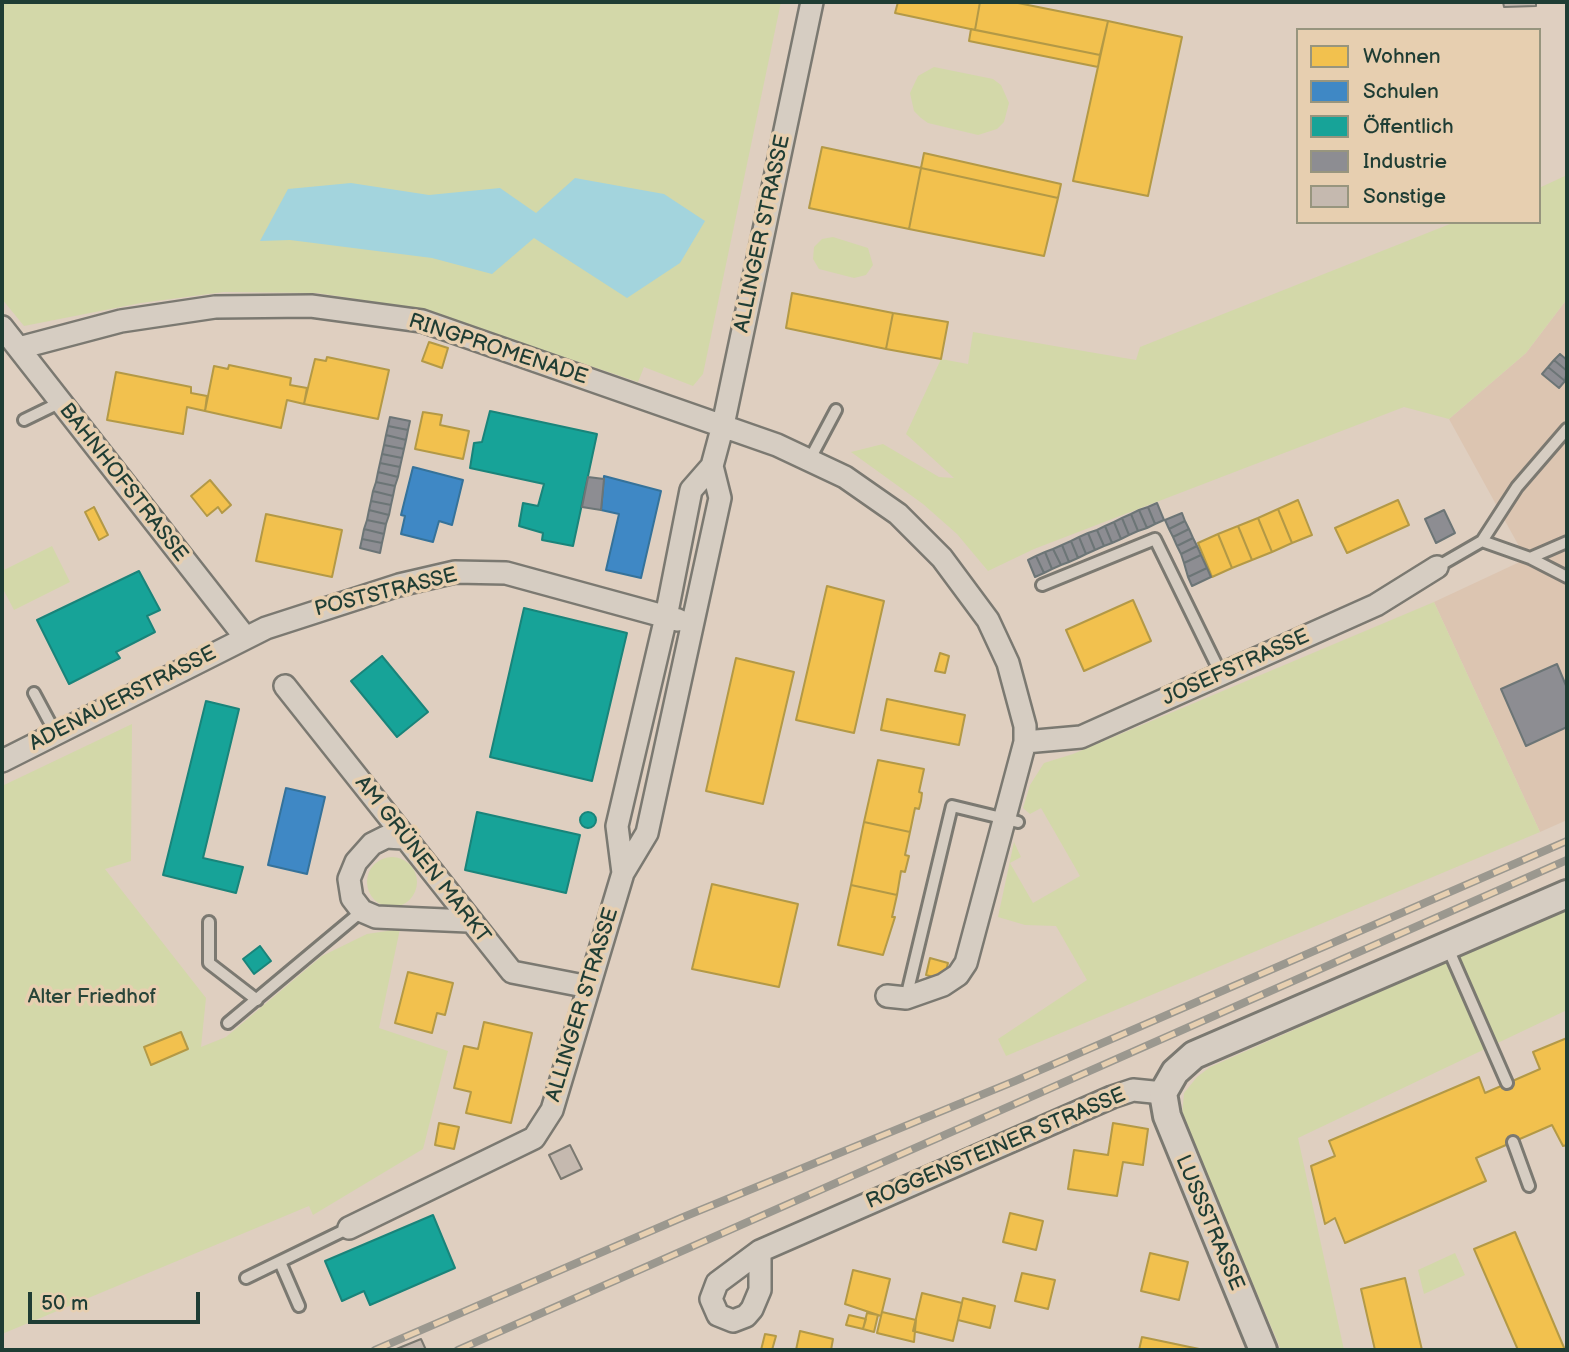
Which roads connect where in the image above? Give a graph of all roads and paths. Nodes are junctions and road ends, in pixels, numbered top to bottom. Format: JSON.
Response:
{"nodes":[{"id":1,"x":812,"y":2,"type":"edge"},
{"id":2,"x":2,"y":327,"type":"edge"},
{"id":3,"x":19,"y":348,"type":"junction"},
{"id":4,"x":59,"y":403,"type":"junction"},
{"id":5,"x":836,"y":410,"type":"dead end"},
{"id":6,"x":23,"y":420,"type":"dead end"},
{"id":7,"x":723,"y":425,"type":"junction"},
{"id":8,"x":1567,"y":429,"type":"edge"},
{"id":9,"x":810,"y":459,"type":"junction"},
{"id":10,"x":712,"y":466,"type":"junction"},
{"id":11,"x":1482,"y":541,"type":"junction"},
{"id":12,"x":1567,"y":542,"type":"edge"},
{"id":13,"x":1530,"y":558,"type":"junction"},
{"id":14,"x":1437,"y":567,"type":"joint"},
{"id":15,"x":1567,"y":577,"type":"edge"},
{"id":16,"x":1042,"y":585,"type":"dead end"},
{"id":17,"x":666,"y":617,"type":"junction"},
{"id":18,"x":693,"y":623,"type":"junction"},
{"id":19,"x":245,"y":637,"type":"junction"},
{"id":20,"x":1222,"y":676,"type":"junction"},
{"id":21,"x":285,"y":686,"type":"dead end"},
{"id":22,"x":34,"y":693,"type":"dead end"},
{"id":23,"x":56,"y":733,"type":"junction"},
{"id":24,"x":1025,"y":742,"type":"junction"},
{"id":25,"x":2,"y":761,"type":"edge"},
{"id":26,"x":1011,"y":820,"type":"junction"},
{"id":27,"x":403,"y":838,"type":"junction"},
{"id":28,"x":623,"y":873,"type":"junction"},
{"id":29,"x":1567,"y":894,"type":"edge"},
{"id":30,"x":362,"y":911,"type":"junction"},
{"id":31,"x":468,"y":921,"type":"junction"},
{"id":32,"x":209,"y":922,"type":"dead end"},
{"id":33,"x":1447,"y":946,"type":"junction"},
{"id":34,"x":589,"y":987,"type":"junction"},
{"id":35,"x":897,"y":997,"type":"joint"},
{"id":36,"x":257,"y":1000,"type":"junction"},
{"id":37,"x":228,"y":1023,"type":"dead end"},
{"id":38,"x":1507,"y":1083,"type":"dead end"},
{"id":39,"x":1163,"y":1093,"type":"junction"},
{"id":40,"x":1513,"y":1142,"type":"dead end"},
{"id":41,"x":1529,"y":1186,"type":"dead end"},
{"id":42,"x":349,"y":1228,"type":"joint"},
{"id":43,"x":760,"y":1251,"type":"dead end"},
{"id":44,"x":280,"y":1262,"type":"junction"},
{"id":45,"x":247,"y":1278,"type":"dead end"},
{"id":46,"x":299,"y":1306,"type":"dead end"},
{"id":47,"x":1263,"y":1350,"type":"edge"}],
"edges":[{"from":1,"to":7,"type":"street","name":"ALLINGER STRASSE"},
{"from":2,"to":3,"type":"street","name":"BAHNHOFSTRASSE"},
{"from":3,"to":4,"type":"street","name":"BAHNHOFSTRASSE"},
{"from":3,"to":7,"type":"street","name":"RINGPROMENADE"},
{"from":4,"to":6,"type":"lane"},
{"from":4,"to":19,"type":"street","name":"BAHNHOFSTRASSE"},
{"from":5,"to":9,"type":"lane"},
{"from":7,"to":9,"type":"street"},
{"from":7,"to":10,"type":"street","name":"ALLINGER STRASSE"},
{"from":8,"to":11,"type":"lane"},
{"from":9,"to":24,"type":"street"},
{"from":10,"to":17,"type":"street","name":"ALLINGER STRASSE"},
{"from":10,"to":18,"type":"street","name":"ALLINGER STRASSE"},
{"from":11,"to":13,"type":"lane"},
{"from":11,"to":14,"type":"lane"},
{"from":12,"to":13,"type":"lane"},
{"from":13,"to":15,"type":"lane"},
{"from":14,"to":20,"type":"street","name":"JOSEFSTRASSE"},
{"from":16,"to":20,"type":"lane"},
{"from":17,"to":18,"type":"street","name":"POSTSTRASSE"},
{"from":17,"to":19,"type":"street","name":"POSTSTRASSE"},
{"from":17,"to":28,"type":"street","name":"ALLINGER STRASSE"},
{"from":18,"to":28,"type":"street","name":"ALLINGER STRASSE"},
{"from":19,"to":23,"type":"street","name":"ADENAUERSTRASSE"},
{"from":20,"to":24,"type":"street","name":"JOSEFSTRASSE"},
{"from":21,"to":27,"type":"street","name":"AM GRÜNEN MARKT"},
{"from":22,"to":23,"type":"lane"},
{"from":23,"to":25,"type":"street","name":"ADENAUERSTRASSE"},
{"from":24,"to":26,"type":"street"},
{"from":26,"to":35,"type":"street"},
{"from":26,"to":35,"type":"lane"},
{"from":27,"to":30,"type":"street"},
{"from":27,"to":31,"type":"street","name":"AM GRÜNEN MARKT"},
{"from":28,"to":34,"type":"street","name":"ALLINGER STRASSE"},
{"from":29,"to":33,"type":"street"},
{"from":30,"to":31,"type":"street"},
{"from":30,"to":36,"type":"lane"},
{"from":31,"to":34,"type":"street","name":"AM GRÜNEN MARKT"},
{"from":32,"to":36,"type":"lane"},
{"from":33,"to":38,"type":"lane"},
{"from":33,"to":39,"type":"street"},
{"from":34,"to":42,"type":"street","name":"ALLINGER STRASSE"},
{"from":36,"to":37,"type":"lane"},
{"from":39,"to":43,"type":"street","name":"ROGGENSTEINER STRASSE"},
{"from":39,"to":47,"type":"street","name":"LUSSSTRASSE"},
{"from":40,"to":41,"type":"lane"},
{"from":42,"to":44,"type":"lane"},
{"from":44,"to":45,"type":"lane"},
{"from":44,"to":46,"type":"lane"}]}
